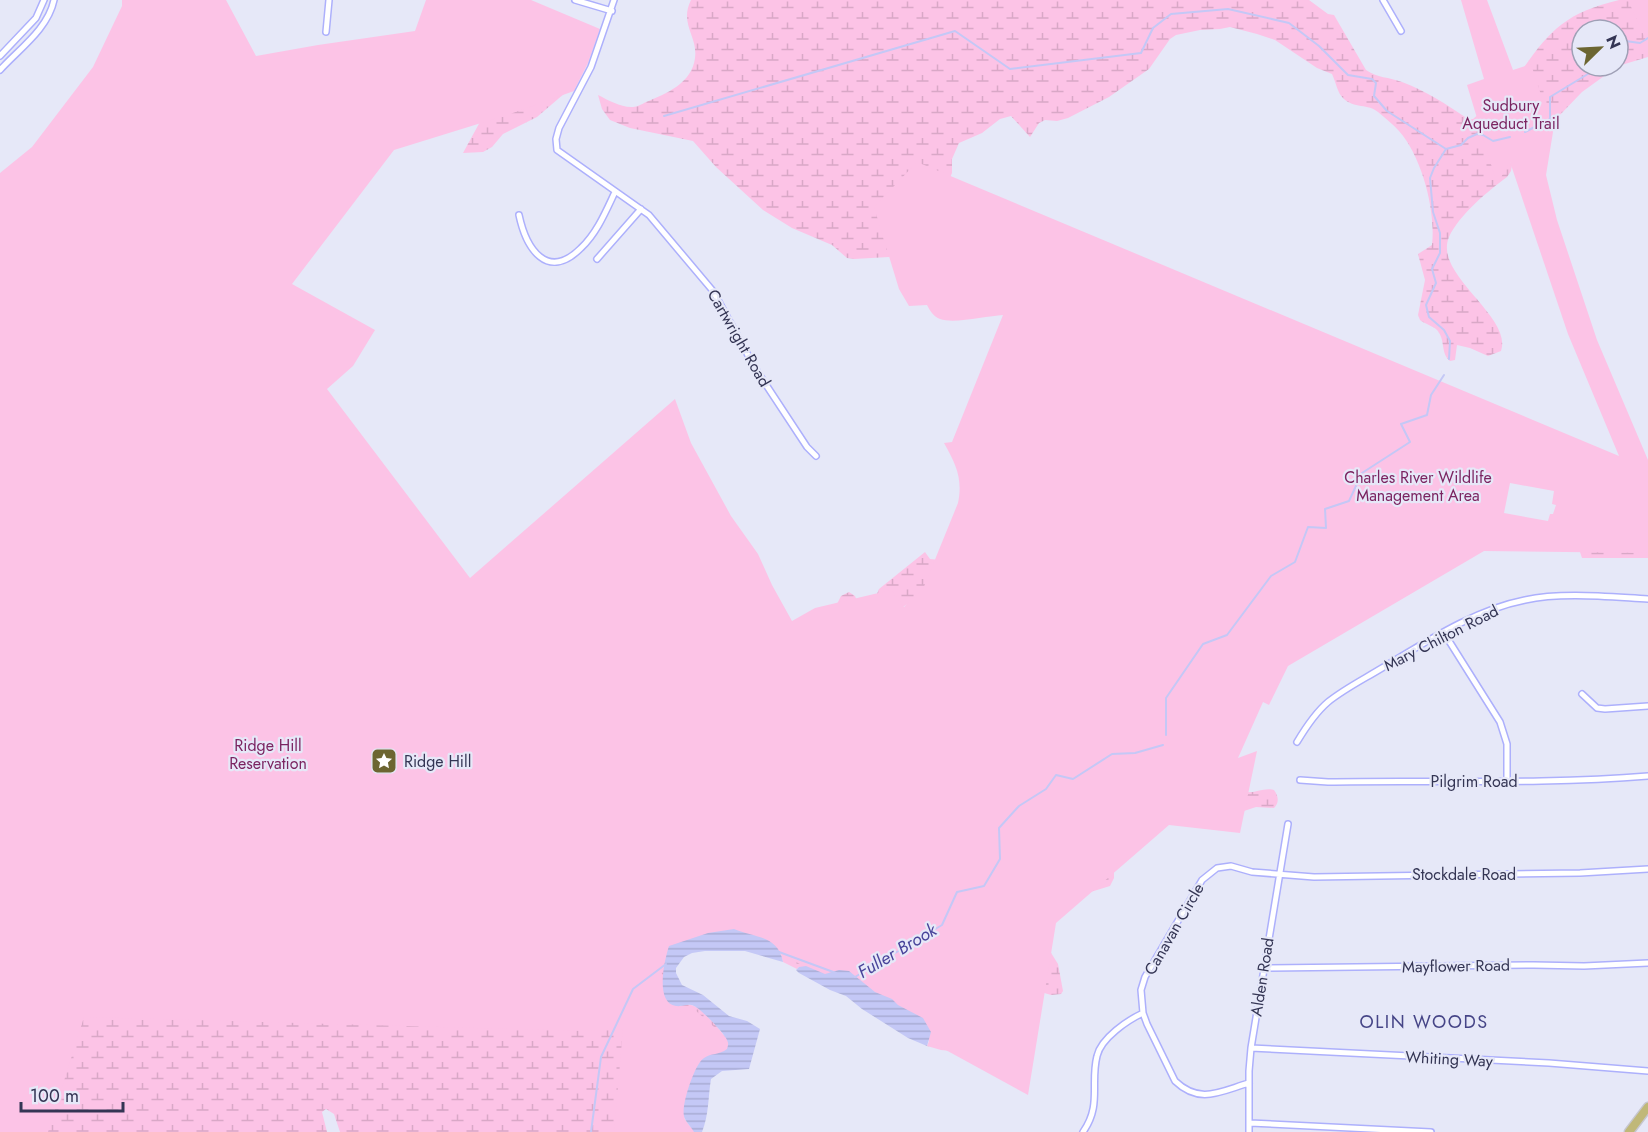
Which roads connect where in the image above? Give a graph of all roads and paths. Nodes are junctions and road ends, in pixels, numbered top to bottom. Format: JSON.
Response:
{"nodes":[{"id":1,"x":44,"y":0,"type":"edge"},
{"id":2,"x":54,"y":0,"type":"edge"},
{"id":3,"x":322,"y":0,"type":"edge"},
{"id":4,"x":329,"y":0,"type":"edge"},
{"id":5,"x":575,"y":0,"type":"edge"},
{"id":6,"x":614,"y":0,"type":"edge"},
{"id":7,"x":1383,"y":0,"type":"edge"},
{"id":8,"x":327,"y":9,"type":"junction"},
{"id":9,"x":612,"y":11,"type":"junction"},
{"id":10,"x":1401,"y":31,"type":"dead end"},
{"id":11,"x":326,"y":32,"type":"dead end"},
{"id":12,"x":0,"y":56,"type":"edge"},
{"id":13,"x":0,"y":70,"type":"edge"},
{"id":14,"x":615,"y":192,"type":"junction"},
{"id":15,"x":641,"y":209,"type":"junction"},
{"id":16,"x":519,"y":215,"type":"dead end"},
{"id":17,"x":597,"y":259,"type":"dead end"},
{"id":18,"x":816,"y":456,"type":"dead end"},
{"id":19,"x":1648,"y":599,"type":"edge"},
{"id":20,"x":1444,"y":633,"type":"junction"},
{"id":21,"x":1582,"y":694,"type":"dead end"},
{"id":22,"x":1648,"y":706,"type":"edge"},
{"id":23,"x":1297,"y":742,"type":"dead end"},
{"id":24,"x":1648,"y":776,"type":"edge"},
{"id":25,"x":1300,"y":780,"type":"dead end"},
{"id":26,"x":1507,"y":781,"type":"junction"},
{"id":27,"x":1288,"y":824,"type":"dead end"},
{"id":28,"x":1648,"y":869,"type":"edge"},
{"id":29,"x":1280,"y":874,"type":"junction"},
{"id":30,"x":1648,"y":963,"type":"edge"},
{"id":31,"x":1264,"y":968,"type":"junction"},
{"id":32,"x":1143,"y":1012,"type":"junction"},
{"id":33,"x":1251,"y":1048,"type":"junction"},
{"id":34,"x":1648,"y":1071,"type":"edge"},
{"id":35,"x":1249,"y":1083,"type":"junction"},
{"id":36,"x":1648,"y":1108,"type":"edge"},
{"id":37,"x":1250,"y":1123,"type":"junction"},
{"id":38,"x":1083,"y":1132,"type":"edge"},
{"id":39,"x":1250,"y":1132,"type":"edge"},
{"id":40,"x":1431,"y":1132,"type":"edge"},
{"id":41,"x":1629,"y":1132,"type":"edge"}],
"edges":[{"from":1,"to":12,"type":"street"},
{"from":2,"to":13,"type":"street"},
{"from":3,"to":8,"type":"street"},
{"from":4,"to":8,"type":"street"},
{"from":5,"to":9,"type":"street"},
{"from":6,"to":9,"type":"street","name":"Cartwright Road"},
{"from":7,"to":10,"type":"street"},
{"from":8,"to":11,"type":"street"},
{"from":9,"to":14,"type":"street","name":"Cartwright Road"},
{"from":14,"to":15,"type":"street","name":"Cartwright Road"},
{"from":14,"to":16,"type":"street"},
{"from":15,"to":17,"type":"street"},
{"from":15,"to":18,"type":"street","name":"Cartwright Road"},
{"from":19,"to":20,"type":"street","name":"Mary Chilton Road"},
{"from":20,"to":23,"type":"street","name":"Mary Chilton Road"},
{"from":20,"to":26,"type":"street"},
{"from":21,"to":22,"type":"street"},
{"from":24,"to":26,"type":"street","name":"Pilgrim Road"},
{"from":25,"to":26,"type":"street","name":"Pilgrim Road"},
{"from":27,"to":29,"type":"street","name":"Alden Road"},
{"from":28,"to":29,"type":"street","name":"Stockdale Road"},
{"from":29,"to":31,"type":"street","name":"Alden Road"},
{"from":29,"to":32,"type":"street","name":"Canavan Circle"},
{"from":30,"to":31,"type":"street","name":"Mayflower Road"},
{"from":31,"to":33,"type":"street","name":"Alden Road"},
{"from":32,"to":35,"type":"street","name":"Canavan Circle"},
{"from":32,"to":38,"type":"street"},
{"from":33,"to":34,"type":"street","name":"Whiting Way"},
{"from":33,"to":35,"type":"street","name":"Alden Road"},
{"from":35,"to":37,"type":"street","name":"Alden Road"},
{"from":36,"to":41,"type":"main road"},
{"from":37,"to":39,"type":"street","name":"Alden Road"},
{"from":37,"to":40,"type":"street"}]}
